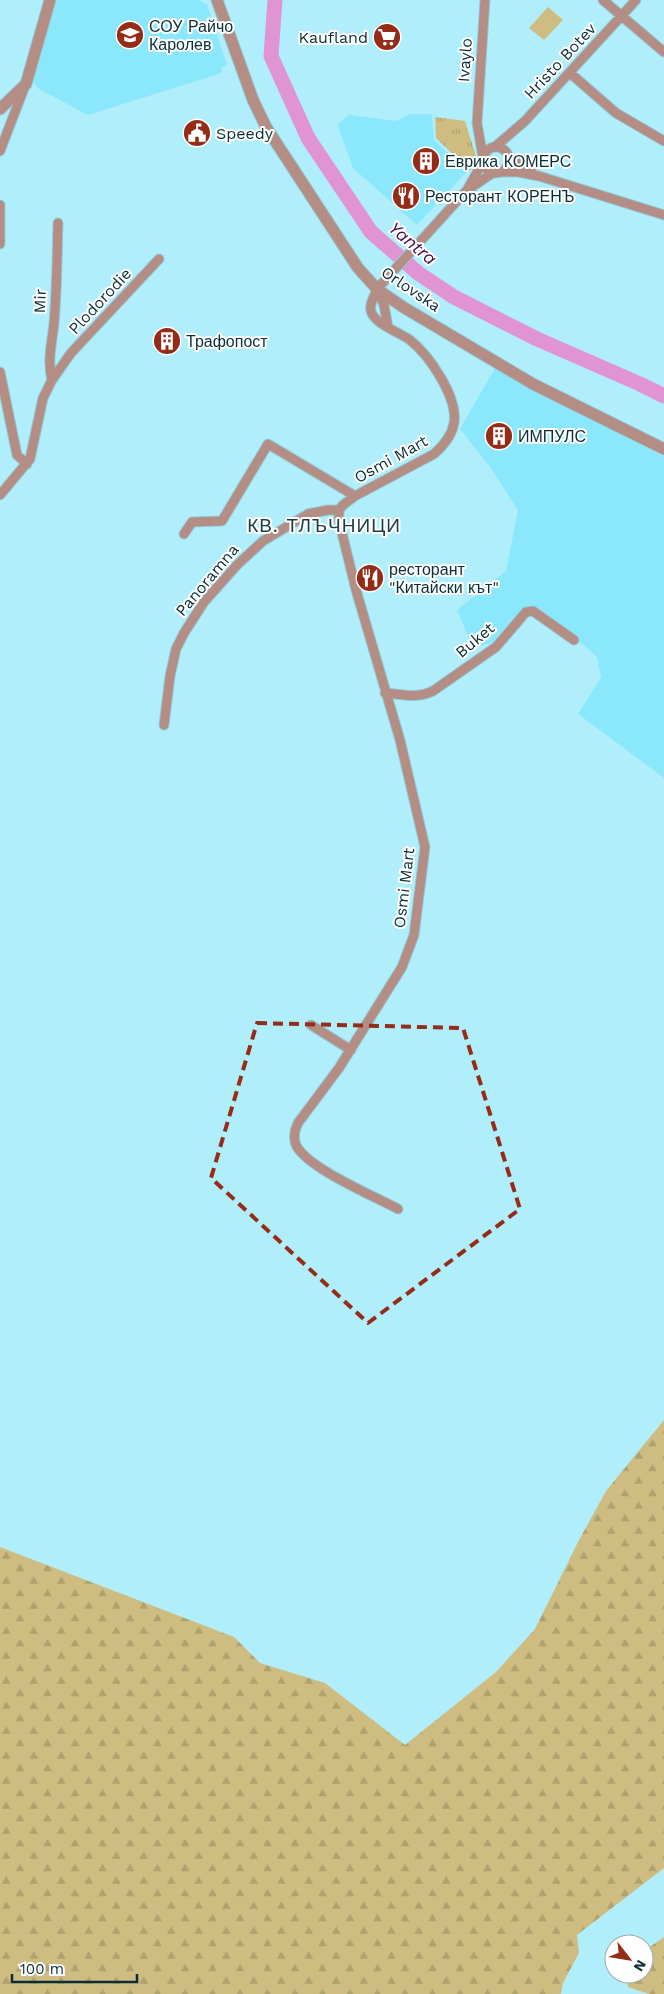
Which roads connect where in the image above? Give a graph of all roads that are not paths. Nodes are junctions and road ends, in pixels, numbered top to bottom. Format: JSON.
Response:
{"nodes":[{"id":1,"x":50,"y":0,"type":"edge"},
{"id":2,"x":216,"y":0,"type":"edge"},
{"id":3,"x":485,"y":0,"type":"edge"},
{"id":4,"x":603,"y":0,"type":"edge"},
{"id":5,"x":636,"y":0,"type":"edge"},
{"id":6,"x":622,"y":16,"type":"junction"},
{"id":7,"x":664,"y":52,"type":"edge"},
{"id":8,"x":570,"y":73,"type":"junction"},
{"id":9,"x":26,"y":84,"type":"junction"},
{"id":10,"x":0,"y":109,"type":"edge"},
{"id":11,"x":525,"y":121,"type":"junction"},
{"id":12,"x":477,"y":123,"type":"junction"},
{"id":13,"x":664,"y":141,"type":"edge"},
{"id":14,"x":495,"y":146,"type":"junction"},
{"id":15,"x":0,"y":150,"type":"edge"},
{"id":16,"x":508,"y":155,"type":"junction"},
{"id":17,"x":483,"y":160,"type":"junction"},
{"id":18,"x":497,"y":172,"type":"junction"},
{"id":19,"x":539,"y":176,"type":"junction"},
{"id":20,"x":468,"y":190,"type":"junction"},
{"id":21,"x":0,"y":205,"type":"edge"},
{"id":22,"x":664,"y":215,"type":"edge"},
{"id":23,"x":58,"y":223,"type":"dead end"},
{"id":24,"x":0,"y":244,"type":"edge"},
{"id":25,"x":158,"y":259,"type":"dead end"},
{"id":26,"x":377,"y":289,"type":"junction"},
{"id":27,"x":388,"y":327,"type":"junction"},
{"id":28,"x":63,"y":363,"type":"joint"},
{"id":29,"x":0,"y":372,"type":"edge"},
{"id":30,"x":52,"y":380,"type":"junction"},
{"id":31,"x":664,"y":449,"type":"edge"},
{"id":32,"x":27,"y":464,"type":"junction"},
{"id":33,"x":0,"y":495,"type":"edge"},
{"id":34,"x":355,"y":496,"type":"junction"},
{"id":35,"x":339,"y":510,"type":"junction"},
{"id":36,"x":184,"y":534,"type":"dead end"},
{"id":37,"x":574,"y":640,"type":"dead end"},
{"id":38,"x":385,"y":693,"type":"junction"},
{"id":39,"x":164,"y":725,"type":"dead end"},
{"id":40,"x":311,"y":1025,"type":"dead end"},
{"id":41,"x":350,"y":1050,"type":"junction"},
{"id":42,"x":398,"y":1209,"type":"dead end"}],
"edges":[{"from":1,"to":9,"type":"street"},
{"from":2,"to":26,"type":"street","name":"Orlovska"},
{"from":3,"to":12,"type":"street","name":"Ivaylo"},
{"from":4,"to":6,"type":"street"},
{"from":5,"to":6,"type":"street","name":"Hristo Botev"},
{"from":6,"to":7,"type":"street"},
{"from":6,"to":8,"type":"street","name":"Hristo Botev"},
{"from":8,"to":11,"type":"street","name":"Hristo Botev"},
{"from":8,"to":13,"type":"street"},
{"from":9,"to":10,"type":"street"},
{"from":9,"to":15,"type":"street"},
{"from":11,"to":14,"type":"street","name":"Hristo Botev"},
{"from":11,"to":16,"type":"street","name":"Hristo Botev"},
{"from":12,"to":14,"type":"street"},
{"from":12,"to":17,"type":"street","name":"Ivaylo"},
{"from":14,"to":16,"type":"street"},
{"from":14,"to":17,"type":"street"},
{"from":16,"to":18,"type":"street"},
{"from":16,"to":19,"type":"street"},
{"from":17,"to":18,"type":"street"},
{"from":17,"to":20,"type":"street"},
{"from":18,"to":19,"type":"street"},
{"from":18,"to":20,"type":"street"},
{"from":19,"to":22,"type":"street"},
{"from":20,"to":26,"type":"street"},
{"from":21,"to":24,"type":"street"},
{"from":23,"to":30,"type":"street","name":"Mir"},
{"from":25,"to":28,"type":"street","name":"Plodorodie"},
{"from":26,"to":27,"type":"street"},
{"from":26,"to":27,"type":"street","name":"Osmi Mart"},
{"from":26,"to":31,"type":"street","name":"Orlovska"},
{"from":27,"to":34,"type":"street","name":"Osmi Mart"},
{"from":28,"to":30,"type":"street","name":"Mir"},
{"from":29,"to":32,"type":"street"},
{"from":30,"to":32,"type":"street","name":"Mir"},
{"from":32,"to":33,"type":"street","name":"Mir"},
{"from":34,"to":35,"type":"street","name":"Osmi Mart"},
{"from":34,"to":36,"type":"street","name":"Osmi Mart"},
{"from":35,"to":38,"type":"street","name":"Osmi Mart"},
{"from":35,"to":39,"type":"street","name":"Panoramna"},
{"from":37,"to":38,"type":"street","name":"Buket"},
{"from":38,"to":41,"type":"street","name":"Osmi Mart"},
{"from":40,"to":41,"type":"street"},
{"from":41,"to":42,"type":"street","name":"Osmi Mart"}]}
